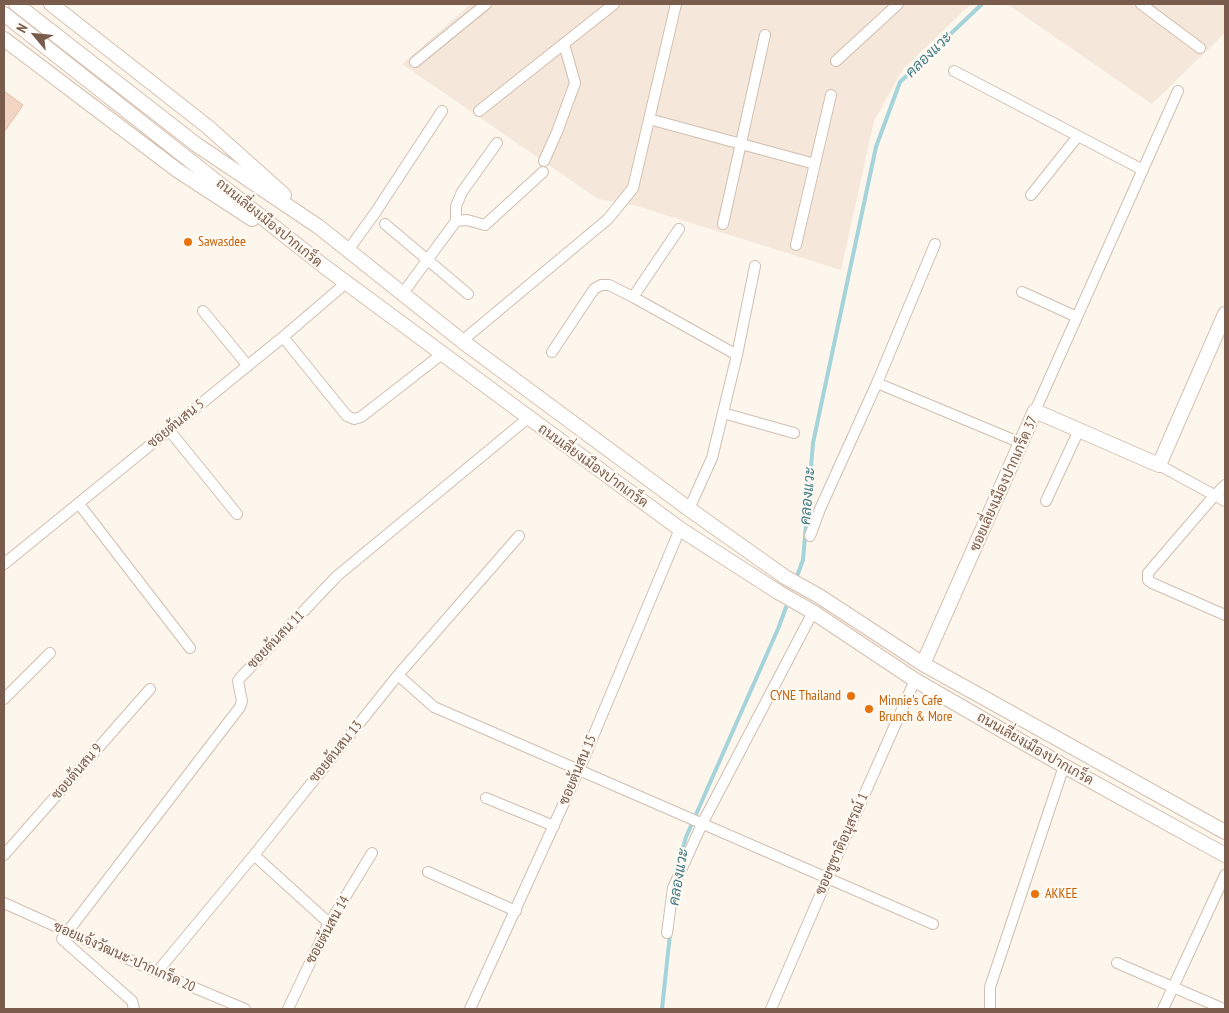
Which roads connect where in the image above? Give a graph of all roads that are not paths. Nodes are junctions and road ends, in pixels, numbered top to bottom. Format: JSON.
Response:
{"nodes":[{"id":1,"x":16,"y":4,"type":"edge"},
{"id":2,"x":51,"y":4,"type":"edge"},
{"id":3,"x":486,"y":4,"type":"edge"},
{"id":4,"x":614,"y":4,"type":"edge"},
{"id":5,"x":676,"y":4,"type":"edge"},
{"id":6,"x":898,"y":4,"type":"edge"},
{"id":7,"x":1141,"y":4,"type":"edge"},
{"id":8,"x":4,"y":14,"type":"edge"},
{"id":9,"x":765,"y":35,"type":"dead end"},
{"id":10,"x":4,"y":39,"type":"edge"},
{"id":11,"x":564,"y":44,"type":"junction"},
{"id":12,"x":1200,"y":48,"type":"dead end"},
{"id":13,"x":836,"y":61,"type":"dead end"},
{"id":14,"x":415,"y":62,"type":"dead end"},
{"id":15,"x":954,"y":70,"type":"dead end"},
{"id":16,"x":1178,"y":91,"type":"dead end"},
{"id":17,"x":831,"y":95,"type":"dead end"},
{"id":18,"x":442,"y":111,"type":"dead end"},
{"id":19,"x":479,"y":111,"type":"dead end"},
{"id":20,"x":649,"y":119,"type":"junction"},
{"id":21,"x":1078,"y":136,"type":"junction"},
{"id":22,"x":497,"y":142,"type":"dead end"},
{"id":23,"x":741,"y":144,"type":"junction"},
{"id":24,"x":544,"y":161,"type":"dead end"},
{"id":25,"x":815,"y":164,"type":"junction"},
{"id":26,"x":1143,"y":170,"type":"junction"},
{"id":27,"x":543,"y":172,"type":"dead end"},
{"id":28,"x":1031,"y":195,"type":"dead end"},
{"id":29,"x":456,"y":221,"type":"junction"},
{"id":30,"x":385,"y":224,"type":"dead end"},
{"id":31,"x":723,"y":224,"type":"dead end"},
{"id":32,"x":319,"y":227,"type":"junction"},
{"id":33,"x":679,"y":229,"type":"dead end"},
{"id":34,"x":935,"y":244,"type":"dead end"},
{"id":35,"x":796,"y":245,"type":"dead end"},
{"id":36,"x":349,"y":249,"type":"junction"},
{"id":37,"x":427,"y":260,"type":"junction"},
{"id":38,"x":755,"y":266,"type":"dead end"},
{"id":39,"x":325,"y":267,"type":"junction"},
{"id":40,"x":346,"y":283,"type":"junction"},
{"id":41,"x":1022,"y":292,"type":"dead end"},
{"id":42,"x":403,"y":293,"type":"junction"},
{"id":43,"x":468,"y":294,"type":"dead end"},
{"id":44,"x":633,"y":297,"type":"junction"},
{"id":45,"x":203,"y":311,"type":"dead end"},
{"id":46,"x":1225,"y":314,"type":"edge"},
{"id":47,"x":1077,"y":317,"type":"junction"},
{"id":48,"x":283,"y":337,"type":"junction"},
{"id":49,"x":462,"y":341,"type":"junction"},
{"id":50,"x":552,"y":352,"type":"dead end"},
{"id":51,"x":442,"y":354,"type":"junction"},
{"id":52,"x":736,"y":355,"type":"junction"},
{"id":53,"x":248,"y":366,"type":"junction"},
{"id":54,"x":877,"y":383,"type":"junction"},
{"id":55,"x":1035,"y":411,"type":"junction"},
{"id":56,"x":723,"y":413,"type":"junction"},
{"id":57,"x":528,"y":418,"type":"junction"},
{"id":58,"x":169,"y":430,"type":"junction"},
{"id":59,"x":1079,"y":430,"type":"junction"},
{"id":60,"x":794,"y":432,"type":"dead end"},
{"id":61,"x":1021,"y":443,"type":"junction"},
{"id":62,"x":1159,"y":465,"type":"junction"},
{"id":63,"x":1225,"y":485,"type":"edge"},
{"id":64,"x":1214,"y":496,"type":"junction"},
{"id":65,"x":1046,"y":501,"type":"dead end"},
{"id":66,"x":1225,"y":501,"type":"edge"},
{"id":67,"x":78,"y":504,"type":"junction"},
{"id":68,"x":689,"y":509,"type":"junction"},
{"id":69,"x":237,"y":514,"type":"dead end"},
{"id":70,"x":680,"y":529,"type":"junction"},
{"id":71,"x":519,"y":536,"type":"dead end"},
{"id":72,"x":810,"y":536,"type":"dead end"},
{"id":73,"x":4,"y":564,"type":"edge"},
{"id":74,"x":812,"y":611,"type":"junction"},
{"id":75,"x":1225,"y":615,"type":"edge"},
{"id":76,"x":190,"y":648,"type":"dead end"},
{"id":77,"x":50,"y":653,"type":"dead end"},
{"id":78,"x":923,"y":664,"type":"junction"},
{"id":79,"x":398,"y":675,"type":"junction"},
{"id":80,"x":915,"y":680,"type":"junction"},
{"id":81,"x":150,"y":689,"type":"dead end"},
{"id":82,"x":4,"y":699,"type":"edge"},
{"id":83,"x":1064,"y":766,"type":"junction"},
{"id":84,"x":579,"y":770,"type":"junction"},
{"id":85,"x":486,"y":798,"type":"dead end"},
{"id":86,"x":700,"y":824,"type":"junction"},
{"id":87,"x":554,"y":826,"type":"junction"},
{"id":88,"x":1225,"y":832,"type":"edge"},
{"id":89,"x":372,"y":854,"type":"dead end"},
{"id":90,"x":4,"y":855,"type":"edge"},
{"id":91,"x":254,"y":855,"type":"junction"},
{"id":92,"x":1225,"y":855,"type":"edge"},
{"id":93,"x":428,"y":872,"type":"dead end"},
{"id":94,"x":1225,"y":875,"type":"edge"},
{"id":95,"x":826,"y":879,"type":"junction"},
{"id":96,"x":4,"y":903,"type":"edge"},
{"id":97,"x":516,"y":911,"type":"junction"},
{"id":98,"x":330,"y":923,"type":"junction"},
{"id":99,"x":933,"y":924,"type":"dead end"},
{"id":100,"x":68,"y":932,"type":"junction"},
{"id":101,"x":667,"y":933,"type":"dead end"},
{"id":102,"x":1117,"y":963,"type":"dead end"},
{"id":103,"x":158,"y":972,"type":"junction"},
{"id":104,"x":1173,"y":986,"type":"junction"},
{"id":105,"x":134,"y":1009,"type":"edge"},
{"id":106,"x":245,"y":1009,"type":"edge"},
{"id":107,"x":288,"y":1009,"type":"edge"},
{"id":108,"x":470,"y":1009,"type":"edge"},
{"id":109,"x":771,"y":1009,"type":"edge"},
{"id":110,"x":990,"y":1009,"type":"edge"},
{"id":111,"x":1163,"y":1009,"type":"edge"},
{"id":112,"x":1224,"y":1009,"type":"edge"}],
"edges":[{"from":1,"to":32,"type":"main road","name":"ถนนเลี่ยงเมืองปากเกร็ด"},
{"from":2,"to":32,"type":"main road"},
{"from":3,"to":14,"type":"street"},
{"from":4,"to":11,"type":"street"},
{"from":5,"to":20,"type":"street"},
{"from":6,"to":13,"type":"street"},
{"from":7,"to":12,"type":"street"},
{"from":8,"to":39,"type":"main road","name":"ถนนเลี่ยงเมืองปากเกร็ด"},
{"from":9,"to":23,"type":"street"},
{"from":10,"to":39,"type":"main road"},
{"from":11,"to":19,"type":"street"},
{"from":11,"to":24,"type":"street"},
{"from":15,"to":21,"type":"street"},
{"from":16,"to":26,"type":"street"},
{"from":17,"to":25,"type":"street"},
{"from":18,"to":36,"type":"street"},
{"from":20,"to":23,"type":"street"},
{"from":20,"to":49,"type":"street"},
{"from":21,"to":26,"type":"street"},
{"from":21,"to":28,"type":"street"},
{"from":22,"to":29,"type":"street"},
{"from":23,"to":25,"type":"street"},
{"from":23,"to":31,"type":"street"},
{"from":25,"to":35,"type":"street"},
{"from":26,"to":47,"type":"street"},
{"from":27,"to":29,"type":"street"},
{"from":29,"to":37,"type":"street"},
{"from":30,"to":37,"type":"street"},
{"from":32,"to":36,"type":"main road","name":"ถนนเลี่ยงเมืองปากเกร็ด"},
{"from":33,"to":44,"type":"street"},
{"from":34,"to":54,"type":"street"},
{"from":36,"to":42,"type":"main road","name":"ถนนเลี่ยงเมืองปากเกร็ด"},
{"from":37,"to":42,"type":"street"},
{"from":37,"to":43,"type":"street"},
{"from":38,"to":52,"type":"street"},
{"from":39,"to":40,"type":"main road","name":"ถนนเลี่ยงเมืองปากเกร็ด"},
{"from":40,"to":48,"type":"street","name":"ซอยต้นสน 5"},
{"from":40,"to":51,"type":"main road","name":"ถนนเลี่ยงเมืองปากเกร็ด"},
{"from":41,"to":47,"type":"street"},
{"from":42,"to":49,"type":"main road","name":"ถนนเลี่ยงเมืองปากเกร็ด"},
{"from":44,"to":50,"type":"street"},
{"from":44,"to":52,"type":"street"},
{"from":45,"to":53,"type":"street"},
{"from":46,"to":62,"type":"main road"},
{"from":47,"to":55,"type":"street"},
{"from":48,"to":51,"type":"street"},
{"from":48,"to":53,"type":"street","name":"ซอยต้นสน 5"},
{"from":49,"to":68,"type":"main road","name":"ถนนเลี่ยงเมืองปากเกร็ด"},
{"from":51,"to":57,"type":"main road","name":"ถนนเลี่ยงเมืองปากเกร็ด"},
{"from":52,"to":56,"type":"street"},
{"from":53,"to":58,"type":"street","name":"ซอยต้นสน 5"},
{"from":54,"to":61,"type":"street"},
{"from":54,"to":72,"type":"street"},
{"from":55,"to":59,"type":"main road","name":"ซอยเลี่ยงเมืองปากเกร็ด 37"},
{"from":55,"to":61,"type":"main road","name":"ซอยเลี่ยงเมืองปากเกร็ด 37"},
{"from":56,"to":60,"type":"street"},
{"from":56,"to":68,"type":"street"},
{"from":57,"to":70,"type":"main road","name":"ถนนเลี่ยงเมืองปากเกร็ด"},
{"from":57,"to":100,"type":"street","name":"ซอยต้นสน 11"},
{"from":58,"to":67,"type":"street","name":"ซอยต้นสน 5"},
{"from":58,"to":69,"type":"street"},
{"from":59,"to":62,"type":"main road","name":"ซอยเลี่ยงเมืองปากเกร็ด 37"},
{"from":59,"to":65,"type":"street"},
{"from":61,"to":78,"type":"main road","name":"ซอยเลี่ยงเมืองปากเกร็ด 37"},
{"from":62,"to":64,"type":"street"},
{"from":63,"to":64,"type":"street"},
{"from":64,"to":66,"type":"street"},
{"from":64,"to":75,"type":"street"},
{"from":67,"to":73,"type":"street","name":"ซอยต้นสน 5"},
{"from":67,"to":76,"type":"street"},
{"from":68,"to":78,"type":"main road","name":"ถนนเลี่ยงเมืองปากเกร็ด"},
{"from":70,"to":74,"type":"main road","name":"ถนนเลี่ยงเมืองปากเกร็ด"},
{"from":70,"to":84,"type":"street","name":"ซอยต้นสน 15"},
{"from":71,"to":79,"type":"street","name":"ซอยต้นสน 13"},
{"from":74,"to":80,"type":"main road","name":"ถนนเลี่ยงเมืองปากเกร็ด"},
{"from":74,"to":86,"type":"street"},
{"from":77,"to":82,"type":"street"},
{"from":78,"to":88,"type":"main road","name":"ถนนเลี่ยงเมืองปากเกร็ด"},
{"from":79,"to":84,"type":"street"},
{"from":79,"to":91,"type":"street","name":"ซอยต้นสน 13"},
{"from":80,"to":83,"type":"main road","name":"ถนนเลี่ยงเมืองปากเกร็ด"},
{"from":80,"to":95,"type":"street","name":"ซอยชูชาติอนุสรณ์ 1"},
{"from":81,"to":90,"type":"street","name":"ซอยต้นสน 9"},
{"from":83,"to":92,"type":"main road","name":"ถนนเลี่ยงเมืองปากเกร็ด"},
{"from":83,"to":110,"type":"street"},
{"from":84,"to":86,"type":"street"},
{"from":84,"to":87,"type":"street","name":"ซอยต้นสน 15"},
{"from":85,"to":87,"type":"street"},
{"from":86,"to":95,"type":"street"},
{"from":86,"to":101,"type":"street"},
{"from":87,"to":97,"type":"street","name":"ซอยต้นสน 15"},
{"from":89,"to":98,"type":"street","name":"ซอยต้นสน 14"},
{"from":91,"to":98,"type":"street"},
{"from":91,"to":103,"type":"street","name":"ซอยต้นสน 13"},
{"from":93,"to":97,"type":"street"},
{"from":94,"to":104,"type":"street"},
{"from":95,"to":99,"type":"street"},
{"from":95,"to":109,"type":"street","name":"ซอยชูชาติอนุสรณ์ 1"},
{"from":96,"to":100,"type":"street","name":"ซอยแจ้งวัฒนะ-ปากเกร็ด 20"},
{"from":97,"to":108,"type":"street","name":"ซอยต้นสน 15"},
{"from":98,"to":107,"type":"street","name":"ซอยต้นสน 14"},
{"from":100,"to":103,"type":"street","name":"ซอยแจ้งวัฒนะ-ปากเกร็ด 20"},
{"from":100,"to":105,"type":"street"},
{"from":102,"to":104,"type":"street"},
{"from":103,"to":106,"type":"street","name":"ซอยแจ้งวัฒนะ-ปากเกร็ด 20"},
{"from":104,"to":111,"type":"street"},
{"from":104,"to":112,"type":"street"}]}
